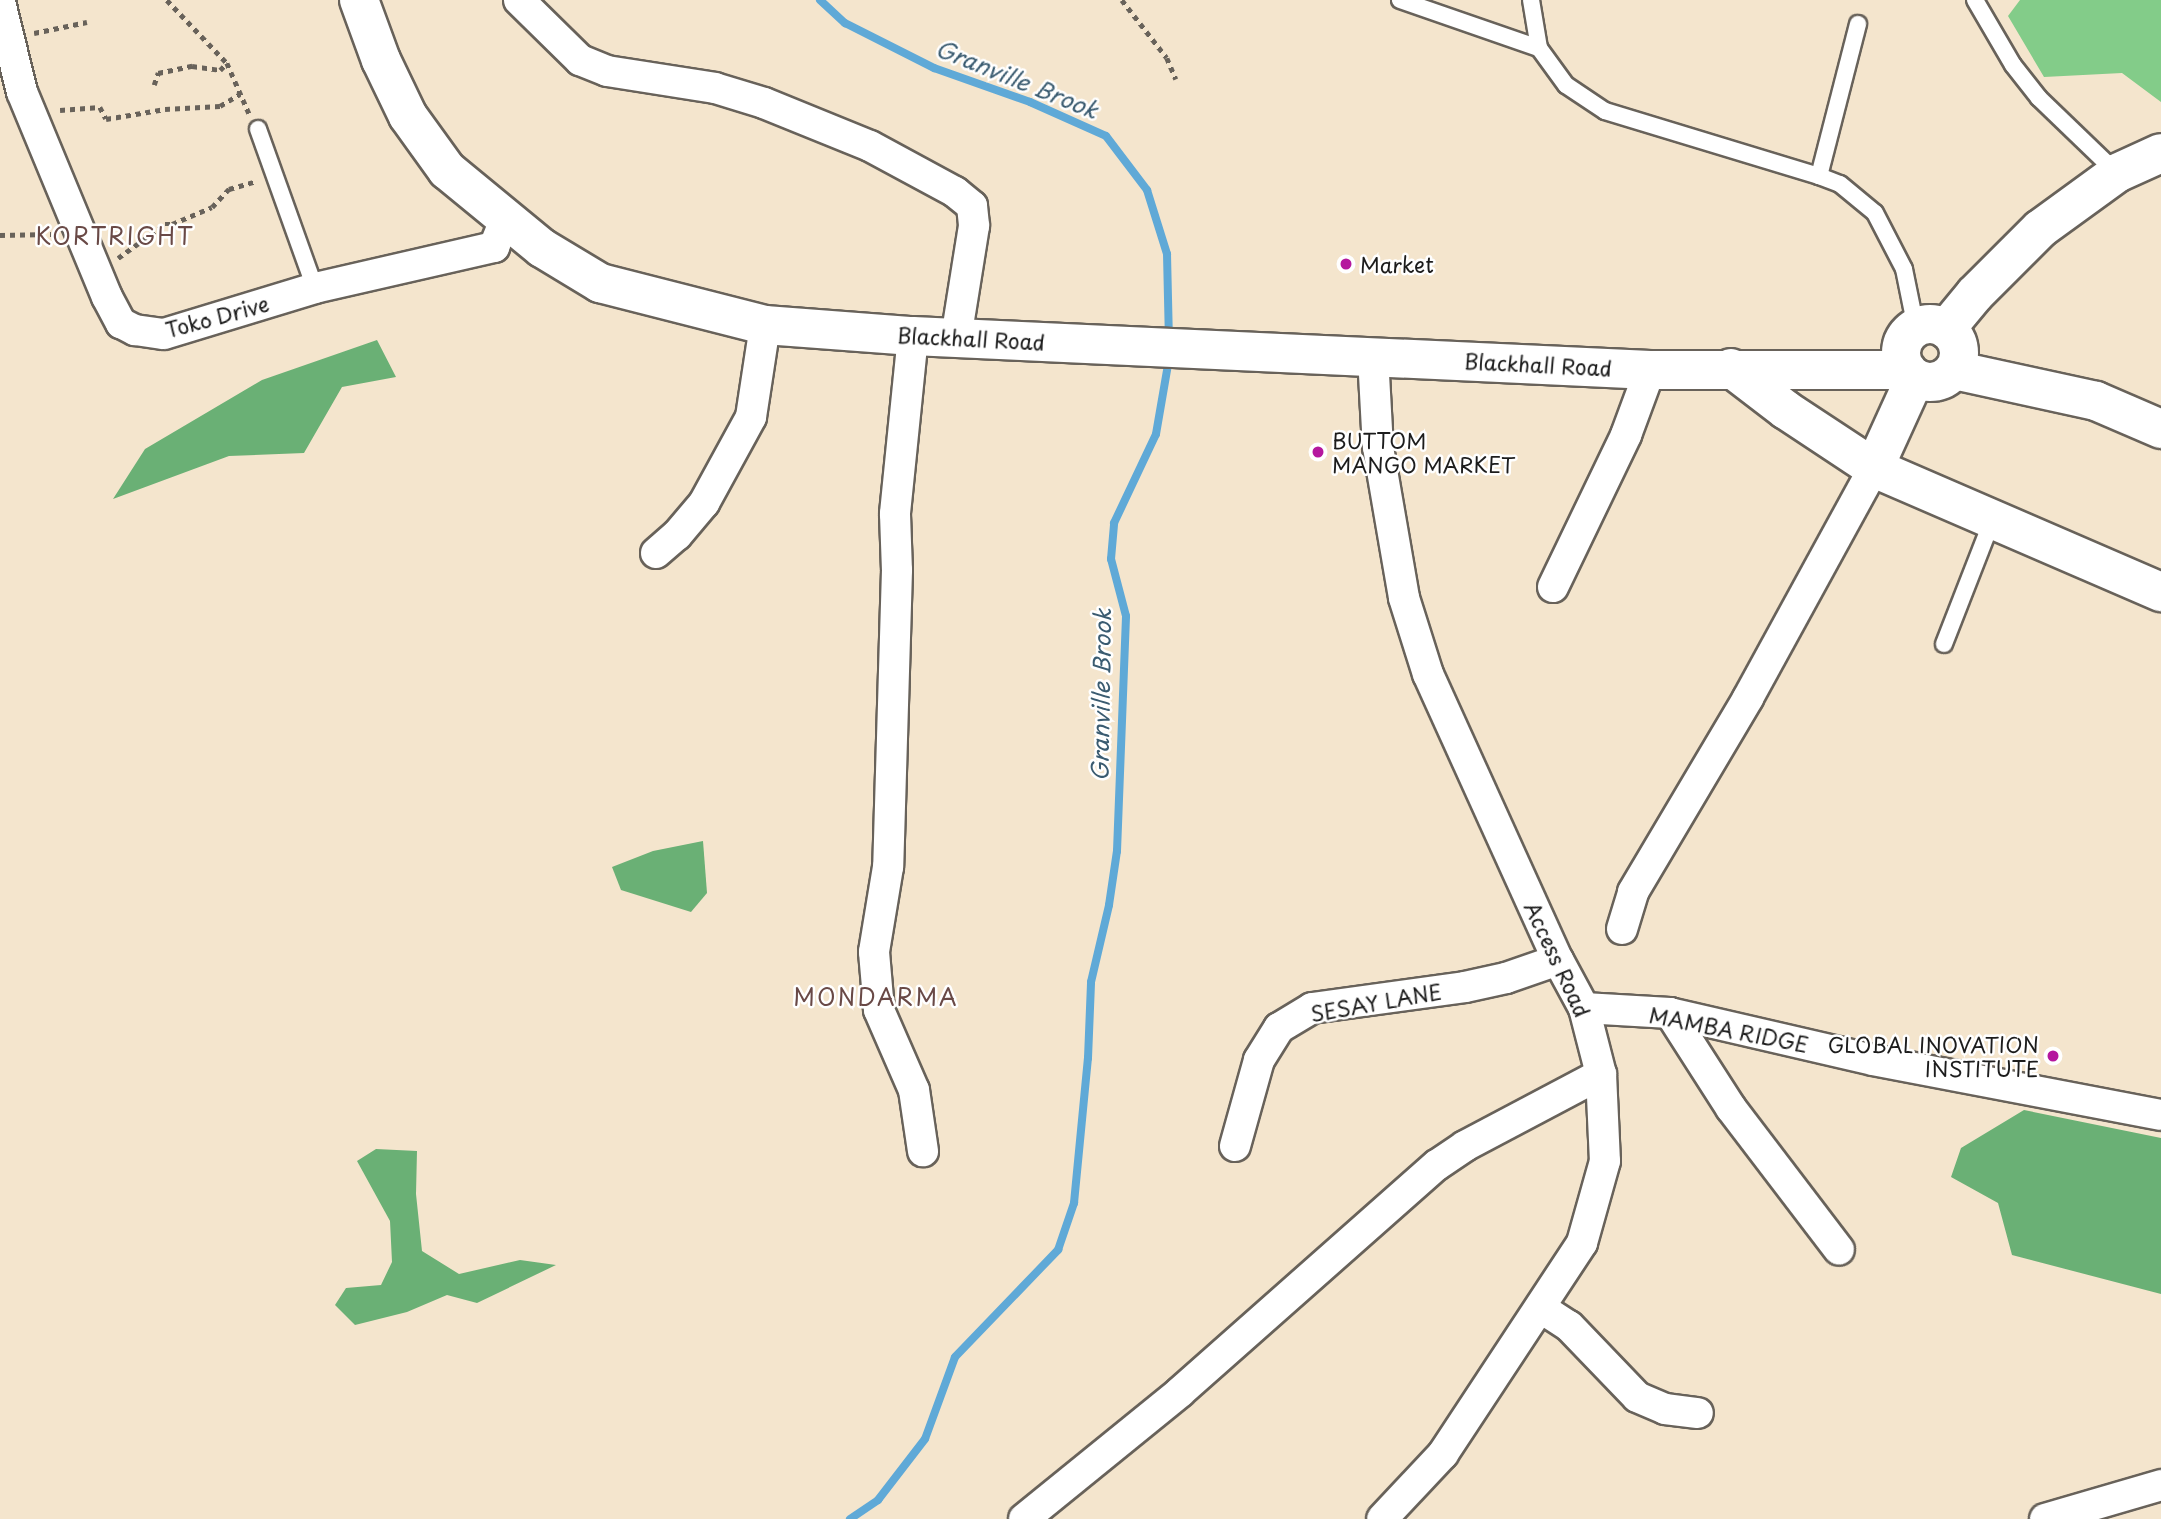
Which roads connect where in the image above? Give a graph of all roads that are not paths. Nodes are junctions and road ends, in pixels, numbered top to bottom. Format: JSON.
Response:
{"nodes":[{"id":1,"x":359,"y":0,"type":"edge"},
{"id":2,"x":519,"y":0,"type":"edge"},
{"id":3,"x":1400,"y":0,"type":"edge"},
{"id":4,"x":1531,"y":0,"type":"edge"},
{"id":5,"x":1975,"y":0,"type":"edge"},
{"id":6,"x":0,"y":2,"type":"edge"},
{"id":7,"x":1858,"y":24,"type":"dead end"},
{"id":8,"x":1539,"y":48,"type":"junction"},
{"id":9,"x":258,"y":129,"type":"road end"},
{"id":10,"x":2161,"y":153,"type":"edge"},
{"id":11,"x":2117,"y":173,"type":"junction"},
{"id":12,"x":1819,"y":176,"type":"junction"},
{"id":13,"x":506,"y":218,"type":"junction"},
{"id":14,"x":315,"y":288,"type":"junction"},
{"id":15,"x":765,"y":325,"type":"junction"},
{"id":16,"x":1931,"y":329,"type":"junction"},
{"id":17,"x":913,"y":336,"type":"junction"},
{"id":18,"x":956,"y":338,"type":"junction"},
{"id":19,"x":1373,"y":356,"type":"junction"},
{"id":20,"x":1731,"y":368,"type":"junction"},
{"id":21,"x":1650,"y":370,"type":"junction"},
{"id":22,"x":1954,"y":370,"type":"junction"},
{"id":23,"x":1911,"y":374,"type":"junction"},
{"id":24,"x":2161,"y":429,"type":"edge"},
{"id":25,"x":1874,"y":468,"type":"junction"},
{"id":26,"x":1992,"y":521,"type":"junction"},
{"id":27,"x":656,"y":553,"type":"dead end"},
{"id":28,"x":1553,"y":587,"type":"dead end"},
{"id":29,"x":2161,"y":592,"type":"edge"},
{"id":30,"x":1944,"y":644,"type":"dead end"},
{"id":31,"x":1622,"y":929,"type":"dead end"},
{"id":32,"x":1558,"y":960,"type":"junction"},
{"id":33,"x":1584,"y":1008,"type":"junction"},
{"id":34,"x":1670,"y":1013,"type":"junction"},
{"id":35,"x":1601,"y":1074,"type":"junction"},
{"id":36,"x":2161,"y":1115,"type":"edge"},
{"id":37,"x":1235,"y":1146,"type":"dead end"},
{"id":38,"x":923,"y":1150,"type":"dead end"},
{"id":39,"x":1839,"y":1250,"type":"dead end"},
{"id":40,"x":1541,"y":1308,"type":"junction"},
{"id":41,"x":1698,"y":1413,"type":"dead end"},
{"id":42,"x":2161,"y":1485,"type":"edge"},
{"id":43,"x":2053,"y":1518,"type":"edge"},
{"id":44,"x":1024,"y":1519,"type":"edge"},
{"id":45,"x":1382,"y":1519,"type":"edge"}],
"edges":[{"from":1,"to":13,"type":"main road","name":"Blackhall Road"},
{"from":2,"to":18,"type":"street"},
{"from":3,"to":8,"type":"lane"},
{"from":4,"to":8,"type":"lane"},
{"from":5,"to":11,"type":"lane"},
{"from":6,"to":14,"type":"street","name":"Toko Drive"},
{"from":7,"to":12,"type":"lane"},
{"from":8,"to":12,"type":"lane"},
{"from":9,"to":14,"type":"lane"},
{"from":10,"to":11,"type":"main road"},
{"from":11,"to":16,"type":"main road"},
{"from":12,"to":16,"type":"lane"},
{"from":13,"to":14,"type":"street","name":"Toko Drive"},
{"from":13,"to":15,"type":"main road","name":"Blackhall Road"},
{"from":15,"to":17,"type":"main road","name":"Blackhall Road"},
{"from":15,"to":27,"type":"street"},
{"from":16,"to":22,"type":"main road"},
{"from":16,"to":23,"type":"main road"},
{"from":17,"to":18,"type":"main road","name":"Blackhall Road"},
{"from":17,"to":38,"type":"street"},
{"from":18,"to":19,"type":"main road","name":"Blackhall Road"},
{"from":19,"to":21,"type":"main road","name":"Blackhall Road"},
{"from":19,"to":32,"type":"street","name":"Access Road"},
{"from":20,"to":21,"type":"main road","name":"Blackhall Road"},
{"from":20,"to":23,"type":"main road","name":"Blackhall Road"},
{"from":20,"to":25,"type":"main road"},
{"from":21,"to":28,"type":"street"},
{"from":22,"to":23,"type":"main road"},
{"from":22,"to":24,"type":"main road"},
{"from":23,"to":25,"type":"main road"},
{"from":25,"to":26,"type":"main road"},
{"from":25,"to":31,"type":"street"},
{"from":26,"to":29,"type":"main road"},
{"from":26,"to":30,"type":"lane"},
{"from":32,"to":33,"type":"street","name":"Access Road"},
{"from":32,"to":37,"type":"street","name":"SESAY LANE"},
{"from":33,"to":34,"type":"street","name":"MAMBA RIDGE"},
{"from":33,"to":35,"type":"street","name":"Access Road"},
{"from":34,"to":36,"type":"street","name":"MAMBA RIDGE"},
{"from":34,"to":39,"type":"street"},
{"from":35,"to":40,"type":"street","name":"Access Road"},
{"from":35,"to":44,"type":"street"},
{"from":40,"to":41,"type":"street"},
{"from":40,"to":45,"type":"street","name":"Access Road"},
{"from":42,"to":43,"type":"street"}]}
